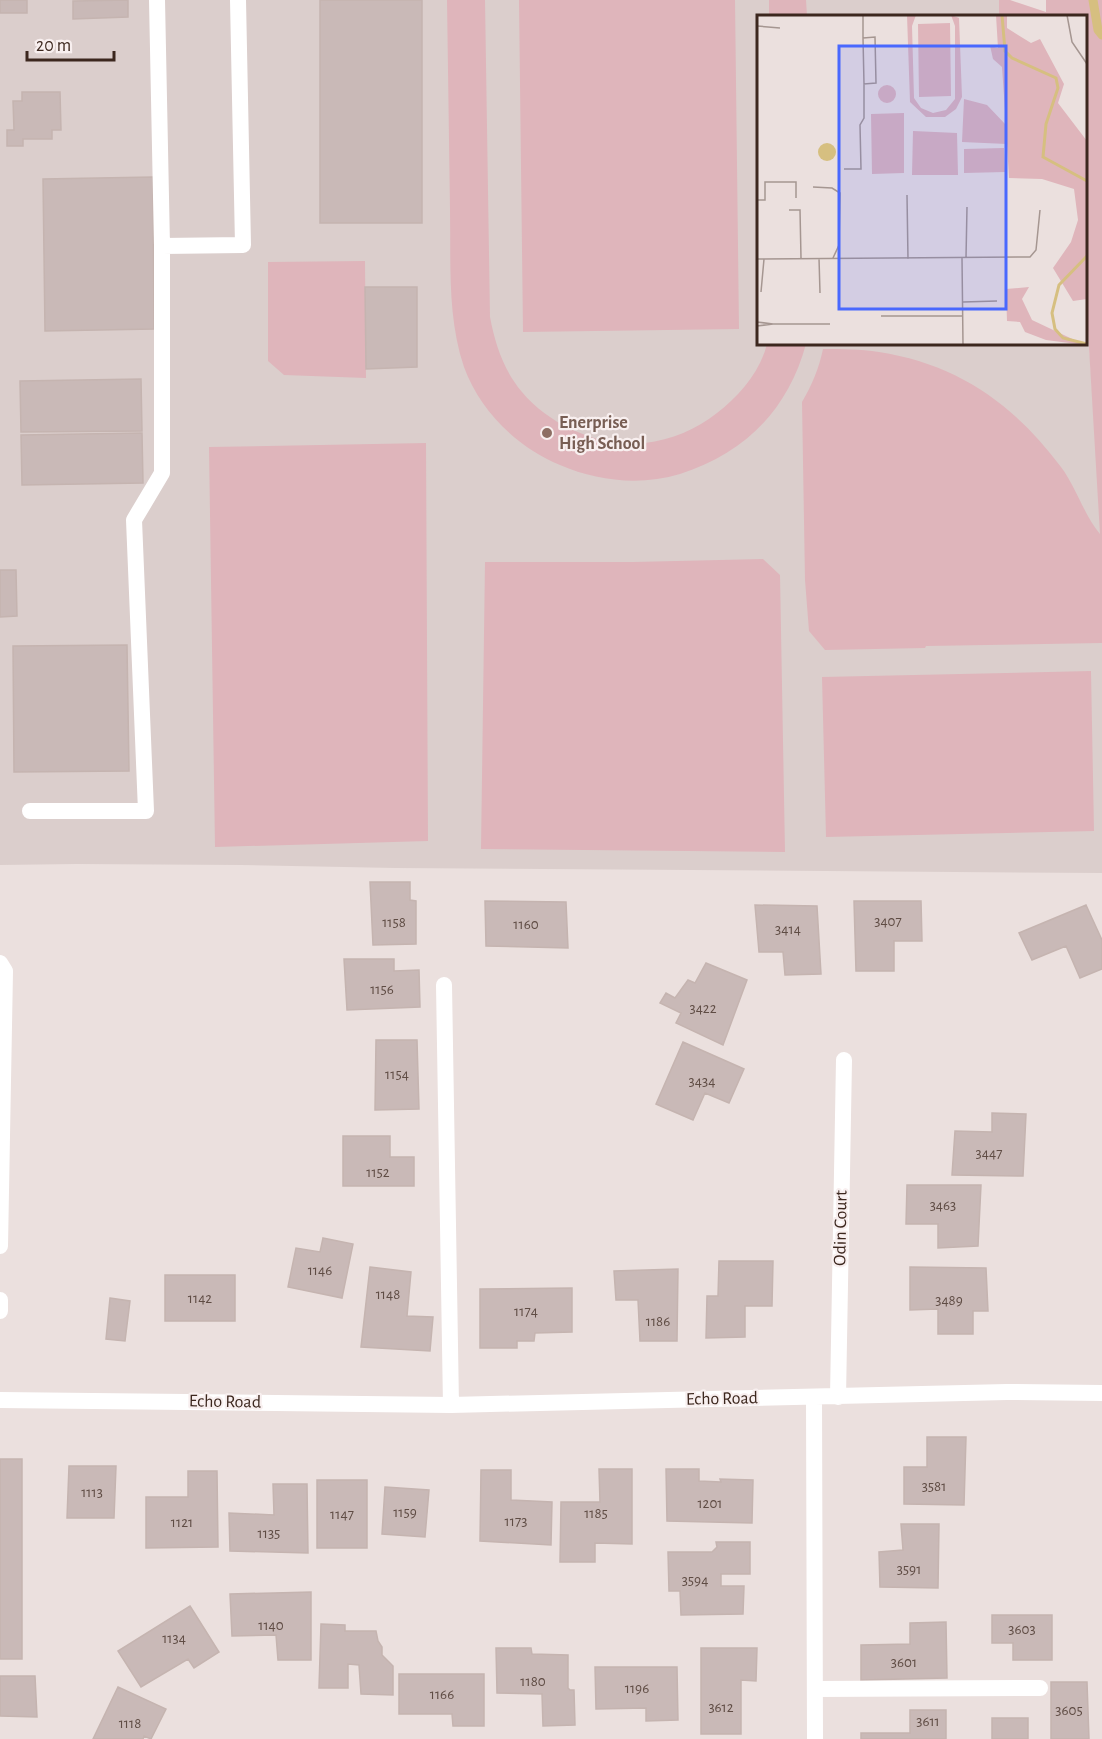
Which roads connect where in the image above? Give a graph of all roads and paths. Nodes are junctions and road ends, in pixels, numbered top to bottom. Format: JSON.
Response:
{"nodes":[{"id":1,"x":157,"y":0,"type":"edge"},
{"id":2,"x":238,"y":0,"type":"edge"},
{"id":3,"x":162,"y":246,"type":"junction"},
{"id":4,"x":30,"y":811,"type":"dead end"},
{"id":5,"x":0,"y":963,"type":"edge"},
{"id":6,"x":444,"y":985,"type":"dead end"},
{"id":7,"x":844,"y":1060,"type":"dead end"},
{"id":8,"x":1,"y":1117,"type":"edge"},
{"id":9,"x":0,"y":1246,"type":"edge"},
{"id":10,"x":0,"y":1300,"type":"edge"},
{"id":11,"x":0,"y":1311,"type":"edge"},
{"id":12,"x":1102,"y":1393,"type":"edge"},
{"id":13,"x":814,"y":1397,"type":"junction"},
{"id":14,"x":838,"y":1397,"type":"junction"},
{"id":15,"x":0,"y":1400,"type":"edge"},
{"id":16,"x":451,"y":1405,"type":"junction"},
{"id":17,"x":1040,"y":1688,"type":"dead end"},
{"id":18,"x":814,"y":1689,"type":"junction"},
{"id":19,"x":815,"y":1739,"type":"edge"}],
"edges":[{"from":1,"to":3,"type":"street"},
{"from":2,"to":3,"type":"street"},
{"from":3,"to":4,"type":"street"},
{"from":5,"to":8,"type":"street"},
{"from":6,"to":16,"type":"street"},
{"from":7,"to":14,"type":"street","name":"Odin Court"},
{"from":8,"to":9,"type":"street"},
{"from":10,"to":11,"type":"street"},
{"from":12,"to":14,"type":"street","name":"Echo Road"},
{"from":13,"to":14,"type":"street","name":"Echo Road"},
{"from":13,"to":16,"type":"street","name":"Echo Road"},
{"from":13,"to":18,"type":"street"},
{"from":15,"to":16,"type":"street","name":"Echo Road"},
{"from":17,"to":18,"type":"street"},
{"from":18,"to":19,"type":"street"}]}
